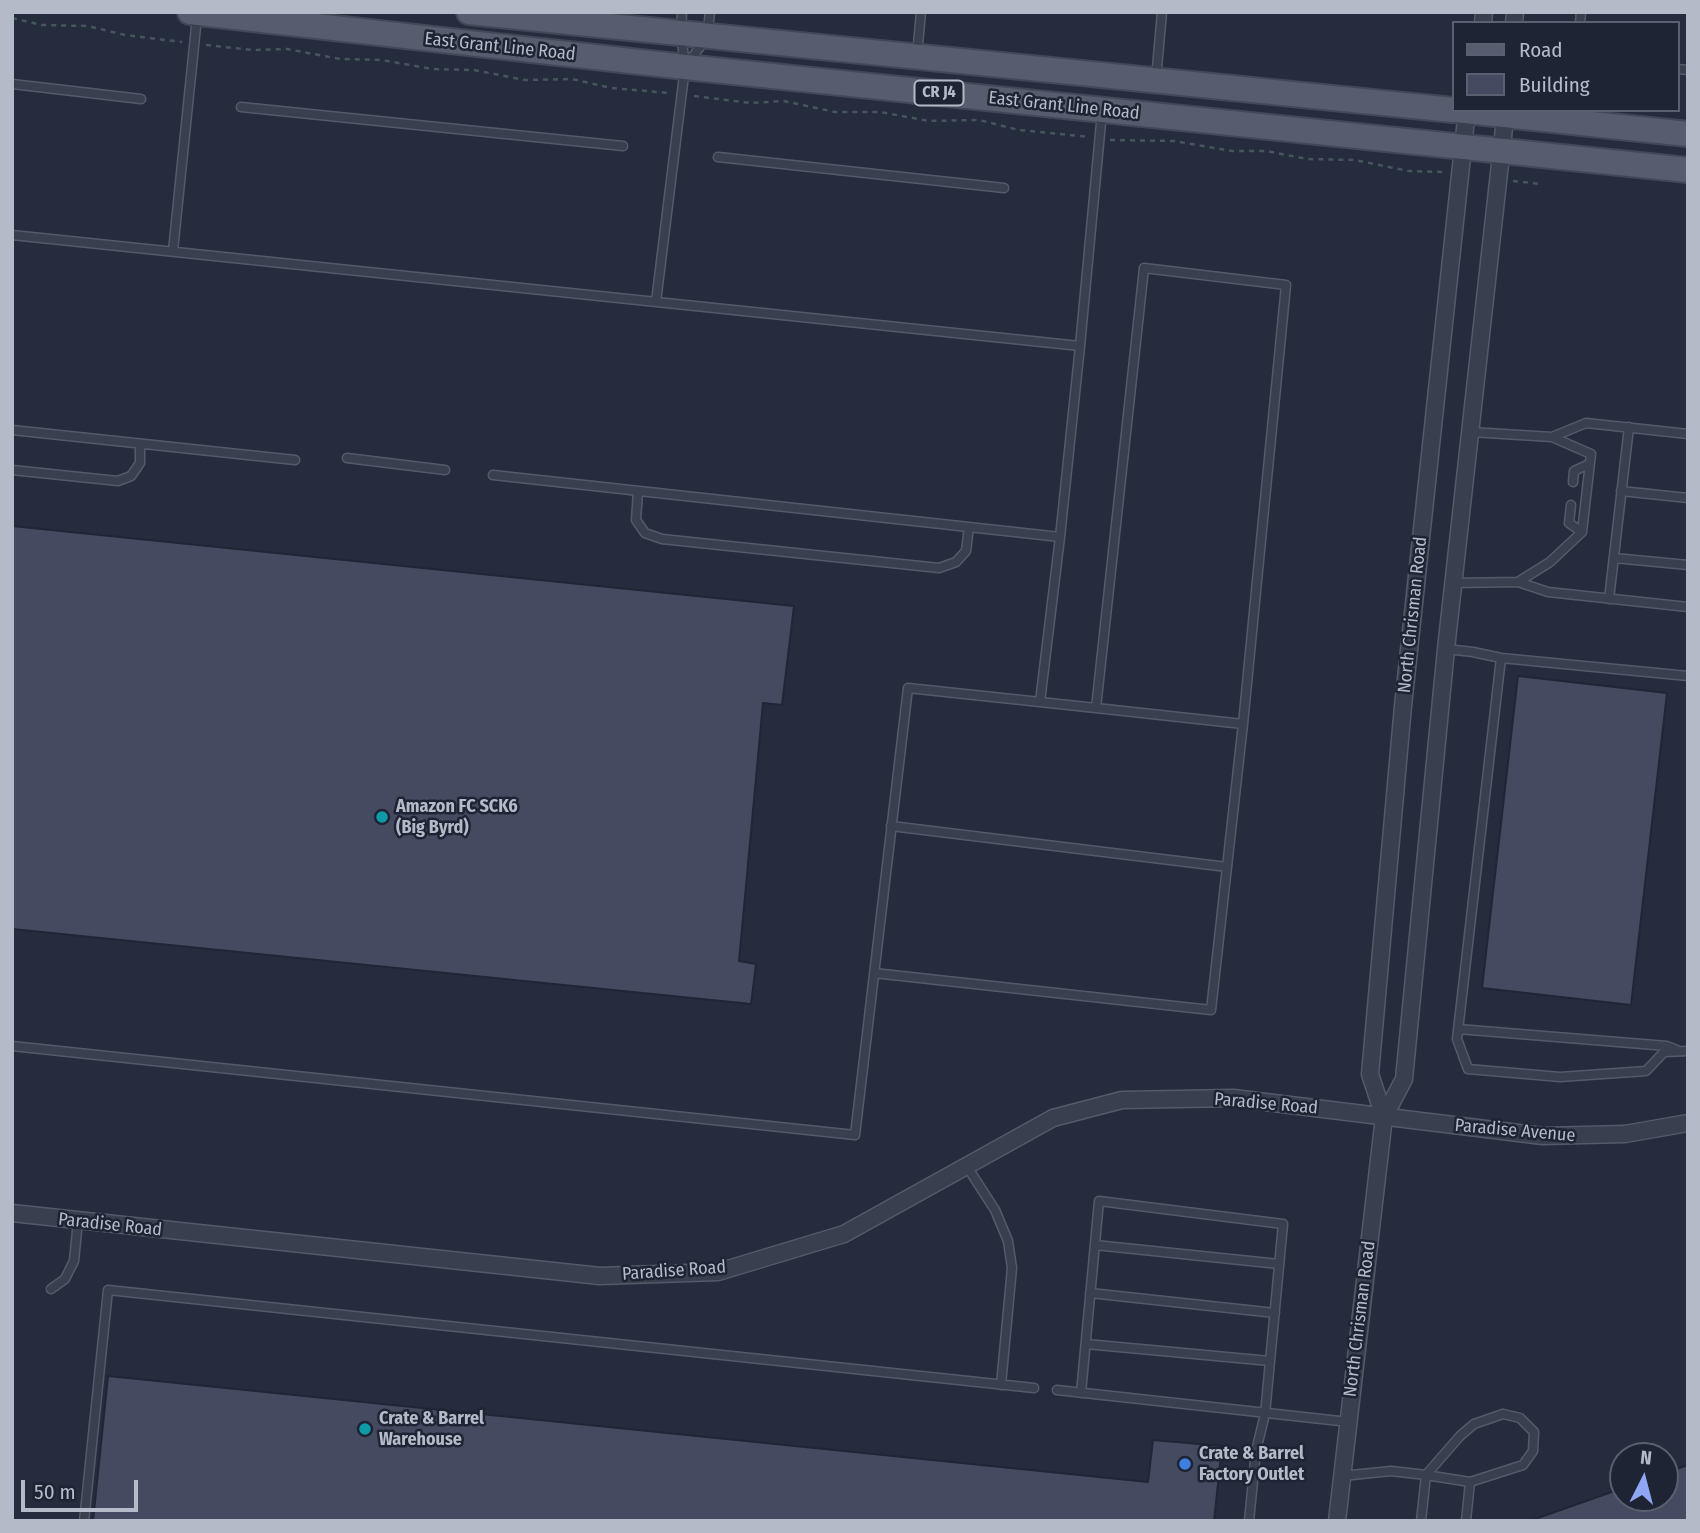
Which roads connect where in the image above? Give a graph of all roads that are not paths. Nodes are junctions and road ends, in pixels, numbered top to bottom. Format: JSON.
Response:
{"nodes":[{"id":1,"x":190,"y":12,"type":"edge"},
{"id":2,"x":469,"y":12,"type":"edge"},
{"id":3,"x":710,"y":12,"type":"edge"},
{"id":4,"x":921,"y":12,"type":"edge"},
{"id":5,"x":1162,"y":12,"type":"edge"},
{"id":6,"x":197,"y":13,"type":"edge"},
{"id":7,"x":682,"y":23,"type":"edge"},
{"id":8,"x":707,"y":37,"type":"junction"},
{"id":9,"x":918,"y":55,"type":"junction"},
{"id":10,"x":685,"y":67,"type":"junction"},
{"id":11,"x":1156,"y":79,"type":"junction"},
{"id":12,"x":12,"y":84,"type":"edge"},
{"id":13,"x":141,"y":99,"type":"dead end"},
{"id":14,"x":241,"y":107,"type":"dead end"},
{"id":15,"x":1452,"y":109,"type":"edge"},
{"id":16,"x":1103,"y":110,"type":"junction"},
{"id":17,"x":1461,"y":112,"type":"edge"},
{"id":18,"x":1506,"y":113,"type":"edge"},
{"id":19,"x":1688,"y":134,"type":"edge"},
{"id":20,"x":623,"y":146,"type":"dead end"},
{"id":21,"x":1463,"y":147,"type":"junction"},
{"id":22,"x":1502,"y":151,"type":"junction"},
{"id":23,"x":718,"y":157,"type":"dead end"},
{"id":24,"x":1688,"y":170,"type":"edge"},
{"id":25,"x":1004,"y":188,"type":"dead end"},
{"id":26,"x":12,"y":235,"type":"edge"},
{"id":27,"x":173,"y":251,"type":"junction"},
{"id":28,"x":656,"y":302,"type":"junction"},
{"id":29,"x":1080,"y":346,"type":"junction"},
{"id":30,"x":1629,"y":428,"type":"junction"},
{"id":31,"x":12,"y":430,"type":"edge"},
{"id":32,"x":1471,"y":432,"type":"junction"},
{"id":33,"x":1688,"y":434,"type":"edge"},
{"id":34,"x":1552,"y":437,"type":"junction"},
{"id":35,"x":140,"y":444,"type":"junction"},
{"id":36,"x":347,"y":458,"type":"dead end"},
{"id":37,"x":295,"y":460,"type":"dead end"},
{"id":38,"x":1589,"y":464,"type":"junction"},
{"id":39,"x":12,"y":470,"type":"edge"},
{"id":40,"x":445,"y":470,"type":"dead end"},
{"id":41,"x":493,"y":475,"type":"dead end"},
{"id":42,"x":1573,"y":482,"type":"dead end"},
{"id":43,"x":638,"y":491,"type":"junction"},
{"id":44,"x":1621,"y":491,"type":"junction"},
{"id":45,"x":1688,"y":498,"type":"edge"},
{"id":46,"x":1571,"y":505,"type":"dead end"},
{"id":47,"x":969,"y":527,"type":"junction"},
{"id":48,"x":1582,"y":532,"type":"junction"},
{"id":49,"x":1060,"y":537,"type":"junction"},
{"id":50,"x":1614,"y":558,"type":"junction"},
{"id":51,"x":1688,"y":565,"type":"edge"},
{"id":52,"x":1518,"y":582,"type":"junction"},
{"id":53,"x":1454,"y":583,"type":"junction"},
{"id":54,"x":1609,"y":599,"type":"junction"},
{"id":55,"x":1688,"y":607,"type":"edge"},
{"id":56,"x":1446,"y":649,"type":"junction"},
{"id":57,"x":1501,"y":658,"type":"junction"},
{"id":58,"x":1688,"y":676,"type":"edge"},
{"id":59,"x":1040,"y":702,"type":"junction"},
{"id":60,"x":1096,"y":708,"type":"junction"},
{"id":61,"x":1243,"y":723,"type":"junction"},
{"id":62,"x":891,"y":826,"type":"junction"},
{"id":63,"x":1227,"y":867,"type":"junction"},
{"id":64,"x":874,"y":973,"type":"junction"},
{"id":65,"x":1458,"y":1029,"type":"junction"},
{"id":66,"x":12,"y":1046,"type":"edge"},
{"id":67,"x":1684,"y":1051,"type":"edge"},
{"id":68,"x":1384,"y":1117,"type":"junction"},
{"id":69,"x":1688,"y":1123,"type":"edge"},
{"id":70,"x":966,"y":1165,"type":"junction"},
{"id":71,"x":12,"y":1213,"type":"edge"},
{"id":72,"x":78,"y":1221,"type":"junction"},
{"id":73,"x":1095,"y":1245,"type":"junction"},
{"id":74,"x":1279,"y":1264,"type":"junction"},
{"id":75,"x":51,"y":1289,"type":"dead end"},
{"id":76,"x":1090,"y":1293,"type":"junction"},
{"id":77,"x":1275,"y":1313,"type":"junction"},
{"id":78,"x":1086,"y":1344,"type":"junction"},
{"id":79,"x":1270,"y":1360,"type":"junction"},
{"id":80,"x":1001,"y":1385,"type":"junction"},
{"id":81,"x":1034,"y":1388,"type":"dead end"},
{"id":82,"x":1057,"y":1390,"type":"dead end"},
{"id":83,"x":1081,"y":1393,"type":"junction"},
{"id":84,"x":1265,"y":1414,"type":"junction"},
{"id":85,"x":1349,"y":1422,"type":"junction"},
{"id":86,"x":1426,"y":1475,"type":"junction"},
{"id":87,"x":1342,"y":1476,"type":"junction"},
{"id":88,"x":1471,"y":1482,"type":"junction"},
{"id":89,"x":84,"y":1521,"type":"edge"},
{"id":90,"x":1248,"y":1521,"type":"edge"},
{"id":91,"x":1337,"y":1521,"type":"edge"},
{"id":92,"x":1421,"y":1521,"type":"edge"},
{"id":93,"x":1466,"y":1521,"type":"edge"}],
"edges":[{"from":1,"to":6,"type":"main road","name":"East Grant Line Road","number":"CR J4"},
{"from":2,"to":7,"type":"main road","name":"East Grant Line Road","number":"CR J4"},
{"from":3,"to":8,"type":"lane"},
{"from":4,"to":9,"type":"lane"},
{"from":5,"to":11,"type":"lane"},
{"from":6,"to":10,"type":"main road","name":"East Grant Line Road","number":"CR J4"},
{"from":6,"to":27,"type":"lane"},
{"from":7,"to":8,"type":"main road","name":"East Grant Line Road","number":"CR J4"},
{"from":7,"to":10,"type":"lane"},
{"from":8,"to":9,"type":"main road","name":"East Grant Line Road","number":"CR J4"},
{"from":8,"to":10,"type":"lane"},
{"from":9,"to":11,"type":"main road","name":"East Grant Line Road","number":"CR J4"},
{"from":10,"to":16,"type":"main road","name":"East Grant Line Road","number":"CR J4"},
{"from":10,"to":28,"type":"lane"},
{"from":11,"to":15,"type":"main road","name":"East Grant Line Road","number":"CR J4"},
{"from":12,"to":13,"type":"lane"},
{"from":14,"to":20,"type":"lane"},
{"from":16,"to":21,"type":"main road","name":"East Grant Line Road","number":"CR J4"},
{"from":16,"to":29,"type":"lane"},
{"from":17,"to":21,"type":"street","name":"North Chrisman Road"},
{"from":18,"to":19,"type":"main road","name":"East Grant Line Road","number":"CR J4"},
{"from":18,"to":22,"type":"street","name":"North Chrisman Road"},
{"from":21,"to":22,"type":"main road","name":"East Grant Line Road","number":"CR J4"},
{"from":21,"to":68,"type":"street","name":"North Chrisman Road"},
{"from":22,"to":24,"type":"main road","name":"East Grant Line Road","number":"CR J4"},
{"from":22,"to":32,"type":"street","name":"North Chrisman Road"},
{"from":23,"to":25,"type":"lane"},
{"from":26,"to":27,"type":"lane"},
{"from":27,"to":28,"type":"lane"},
{"from":28,"to":29,"type":"lane"},
{"from":29,"to":49,"type":"lane"},
{"from":30,"to":33,"type":"lane"},
{"from":30,"to":34,"type":"lane"},
{"from":30,"to":44,"type":"lane"},
{"from":31,"to":35,"type":"lane"},
{"from":32,"to":34,"type":"lane"},
{"from":32,"to":53,"type":"street","name":"North Chrisman Road"},
{"from":34,"to":38,"type":"lane"},
{"from":35,"to":37,"type":"lane"},
{"from":35,"to":39,"type":"lane"},
{"from":36,"to":40,"type":"lane"},
{"from":38,"to":42,"type":"lane"},
{"from":38,"to":48,"type":"lane"},
{"from":41,"to":43,"type":"lane"},
{"from":43,"to":47,"type":"lane"},
{"from":43,"to":47,"type":"lane"},
{"from":44,"to":45,"type":"lane"},
{"from":44,"to":50,"type":"lane"},
{"from":46,"to":48,"type":"lane"},
{"from":47,"to":49,"type":"lane"},
{"from":48,"to":52,"type":"lane"},
{"from":49,"to":59,"type":"lane"},
{"from":50,"to":51,"type":"lane"},
{"from":50,"to":54,"type":"lane"},
{"from":52,"to":53,"type":"lane"},
{"from":52,"to":54,"type":"lane"},
{"from":53,"to":56,"type":"street","name":"North Chrisman Road"},
{"from":54,"to":55,"type":"lane"},
{"from":56,"to":57,"type":"lane"},
{"from":56,"to":68,"type":"street","name":"North Chrisman Road"},
{"from":57,"to":58,"type":"lane"},
{"from":57,"to":65,"type":"lane"},
{"from":59,"to":60,"type":"lane"},
{"from":59,"to":62,"type":"lane"},
{"from":60,"to":61,"type":"lane"},
{"from":60,"to":61,"type":"lane"},
{"from":61,"to":63,"type":"lane"},
{"from":62,"to":63,"type":"lane"},
{"from":62,"to":64,"type":"lane"},
{"from":63,"to":64,"type":"lane"},
{"from":64,"to":66,"type":"lane"},
{"from":65,"to":67,"type":"lane"},
{"from":65,"to":67,"type":"lane"},
{"from":68,"to":69,"type":"street","name":"Paradise Avenue"},
{"from":68,"to":70,"type":"street","name":"Paradise Road"},
{"from":68,"to":85,"type":"street","name":"North Chrisman Road"},
{"from":70,"to":72,"type":"street","name":"Paradise Road"},
{"from":70,"to":80,"type":"lane"},
{"from":71,"to":72,"type":"street","name":"Paradise Road"},
{"from":72,"to":75,"type":"lane"},
{"from":73,"to":74,"type":"lane"},
{"from":73,"to":74,"type":"lane"},
{"from":73,"to":76,"type":"lane"},
{"from":74,"to":77,"type":"lane"},
{"from":76,"to":77,"type":"lane"},
{"from":76,"to":78,"type":"lane"},
{"from":77,"to":79,"type":"lane"},
{"from":78,"to":79,"type":"lane"},
{"from":78,"to":83,"type":"lane"},
{"from":79,"to":84,"type":"lane"},
{"from":80,"to":81,"type":"lane"},
{"from":80,"to":89,"type":"lane"},
{"from":82,"to":83,"type":"lane"},
{"from":83,"to":84,"type":"lane"},
{"from":84,"to":85,"type":"lane"},
{"from":84,"to":90,"type":"lane"},
{"from":85,"to":87,"type":"street","name":"North Chrisman Road"},
{"from":86,"to":87,"type":"lane"},
{"from":86,"to":88,"type":"lane"},
{"from":86,"to":88,"type":"lane"},
{"from":86,"to":92,"type":"lane"},
{"from":87,"to":91,"type":"street","name":"North Chrisman Road"},
{"from":88,"to":93,"type":"lane"}]}
